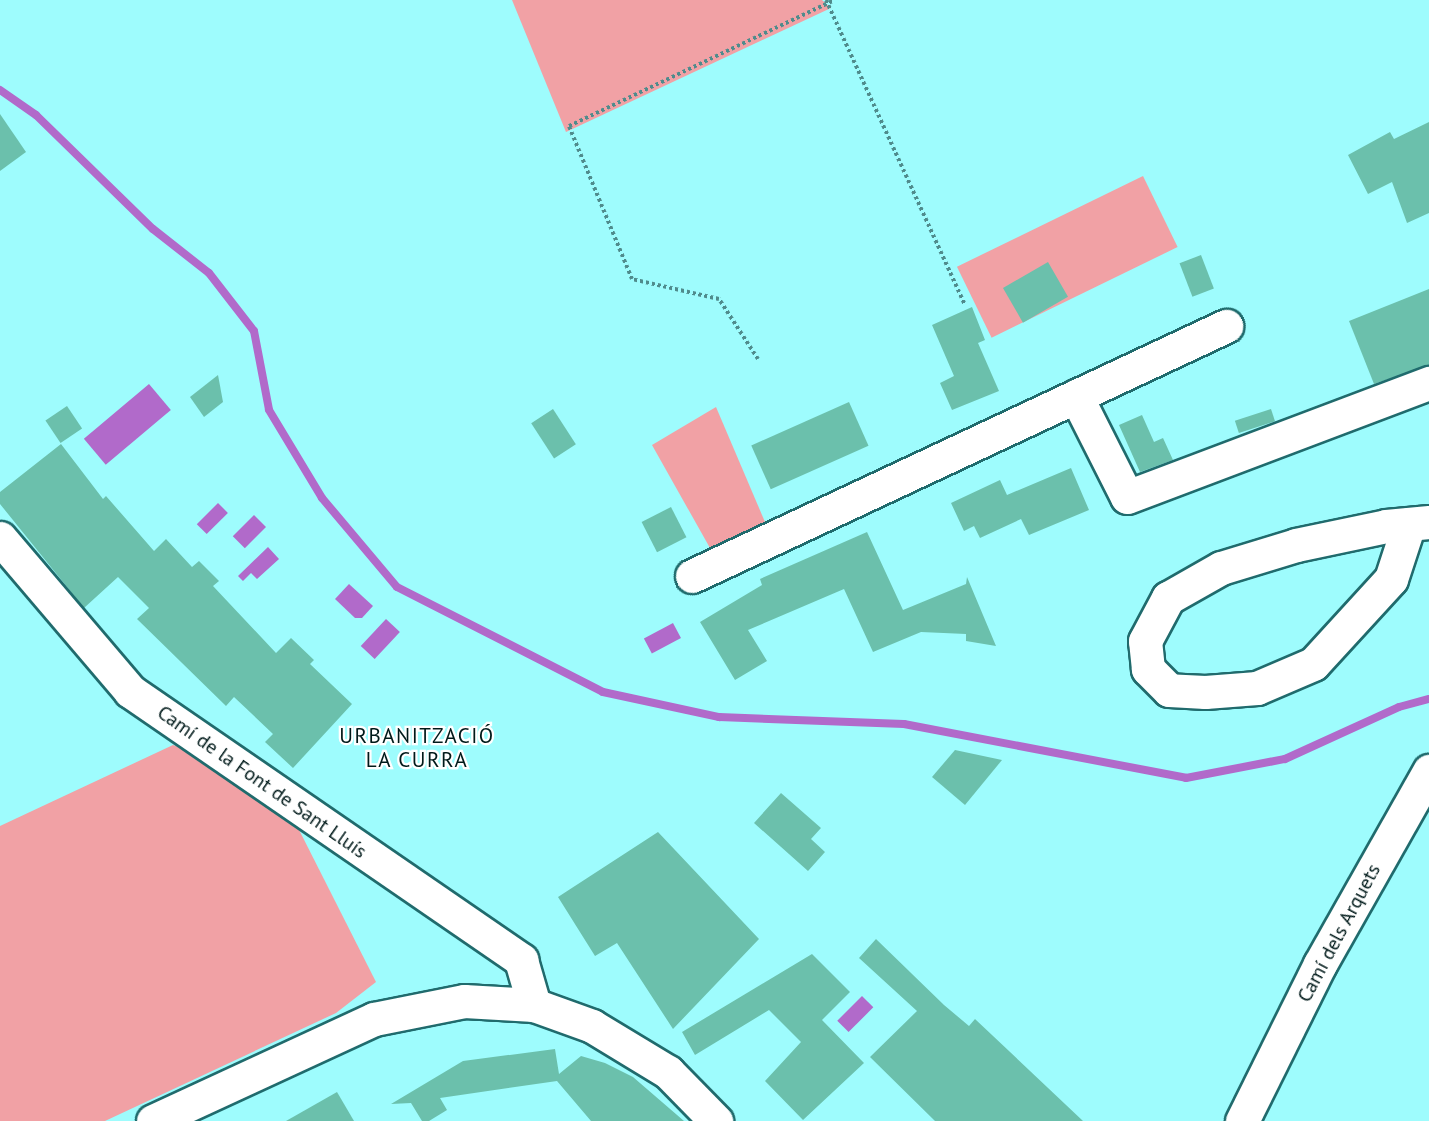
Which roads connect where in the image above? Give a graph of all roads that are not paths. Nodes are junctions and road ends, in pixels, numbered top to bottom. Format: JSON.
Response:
{"nodes":[{"id":1,"x":1226,"y":326,"type":"dead end"},
{"id":2,"x":1429,"y":383,"type":"edge"},
{"id":3,"x":1076,"y":396,"type":"junction"},
{"id":4,"x":1419,"y":523,"type":"edge"},
{"id":5,"x":0,"y":538,"type":"edge"},
{"id":6,"x":692,"y":576,"type":"dead end"},
{"id":7,"x":1429,"y":771,"type":"edge"},
{"id":8,"x":534,"y":1005,"type":"junction"},
{"id":9,"x":1251,"y":1113,"type":"edge"},
{"id":10,"x":153,"y":1121,"type":"edge"},
{"id":11,"x":716,"y":1121,"type":"edge"}],
"edges":[{"from":1,"to":3,"type":"street"},
{"from":2,"to":3,"type":"street"},
{"from":3,"to":6,"type":"street"},
{"from":4,"to":4,"type":"street"},
{"from":5,"to":8,"type":"street","name":"Camí de la Font de Sant Lluís"},
{"from":7,"to":9,"type":"street","name":"Camí dels Arquets"},
{"from":8,"to":10,"type":"street"},
{"from":8,"to":11,"type":"street"}]}
